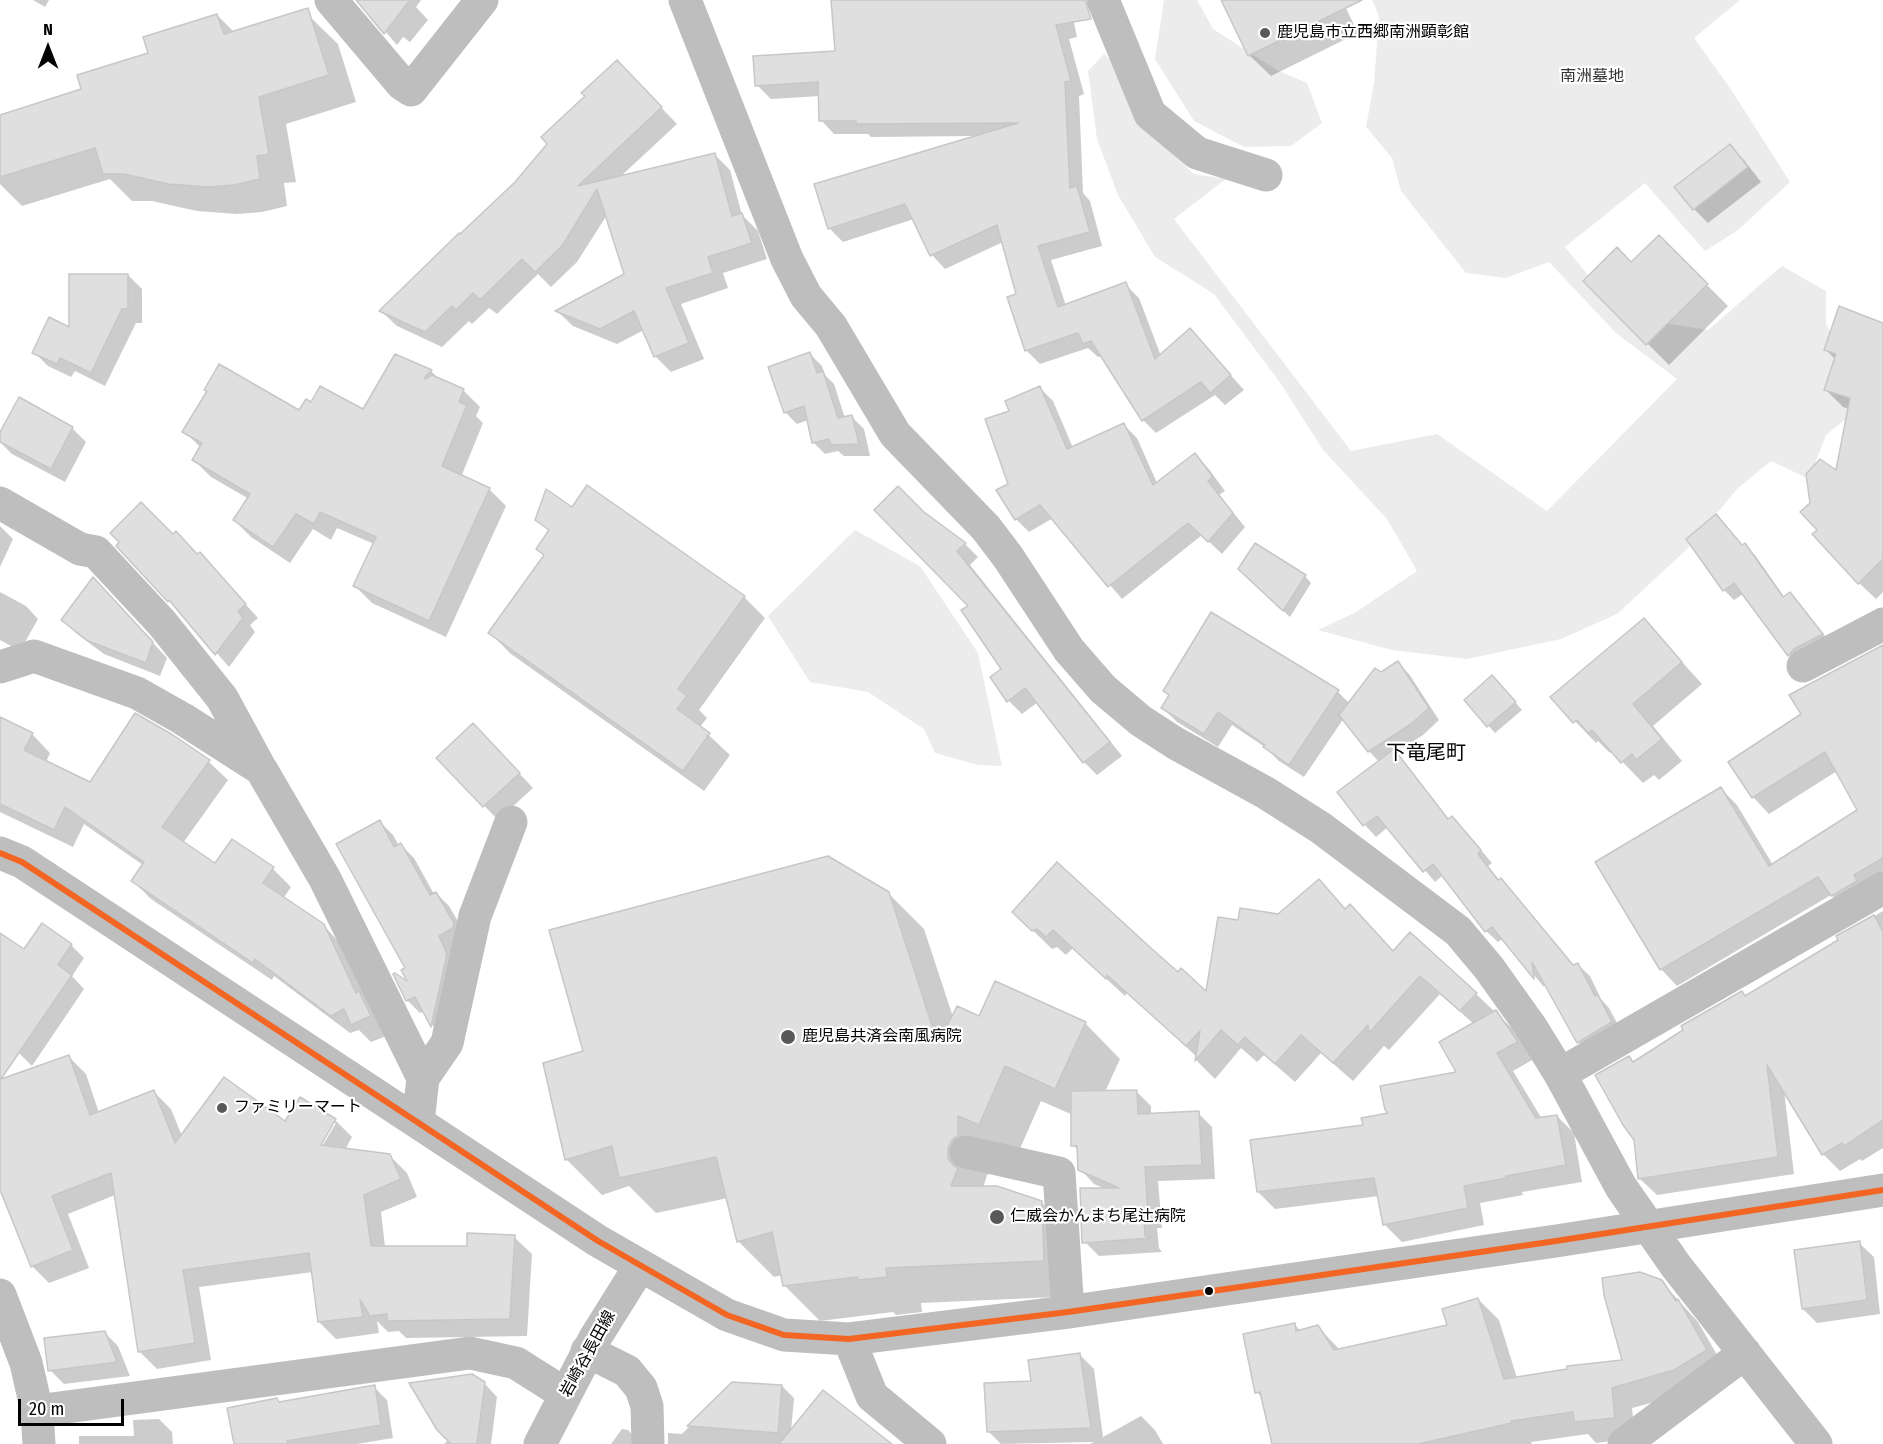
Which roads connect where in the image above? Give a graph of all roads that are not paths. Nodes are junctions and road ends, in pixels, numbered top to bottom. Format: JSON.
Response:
{"nodes":[{"id":1,"x":331,"y":0,"type":"edge"},
{"id":2,"x":482,"y":0,"type":"edge"},
{"id":3,"x":685,"y":0,"type":"edge"},
{"id":4,"x":1104,"y":0,"type":"edge"},
{"id":5,"x":1266,"y":175,"type":"dead end"},
{"id":6,"x":0,"y":503,"type":"edge"},
{"id":7,"x":1883,"y":624,"type":"edge"},
{"id":8,"x":1803,"y":666,"type":"dead end"},
{"id":9,"x":0,"y":668,"type":"edge"},
{"id":10,"x":261,"y":769,"type":"junction"},
{"id":11,"x":511,"y":822,"type":"dead end"},
{"id":12,"x":0,"y":853,"type":"edge"},
{"id":13,"x":1883,"y":888,"type":"edge"},
{"id":14,"x":1560,"y":1074,"type":"junction"},
{"id":15,"x":423,"y":1077,"type":"junction"},
{"id":16,"x":418,"y":1122,"type":"junction"},
{"id":17,"x":966,"y":1152,"type":"dead end"},
{"id":18,"x":1883,"y":1190,"type":"edge"},
{"id":19,"x":1649,"y":1227,"type":"junction"},
{"id":20,"x":640,"y":1266,"type":"junction"},
{"id":21,"x":0,"y":1295,"type":"edge"},
{"id":22,"x":1068,"y":1312,"type":"junction"},
{"id":23,"x":849,"y":1339,"type":"junction"},
{"id":24,"x":587,"y":1351,"type":"junction"},
{"id":25,"x":1745,"y":1353,"type":"junction"},
{"id":26,"x":565,"y":1394,"type":"junction"},
{"id":27,"x":37,"y":1411,"type":"junction"},
{"id":28,"x":39,"y":1444,"type":"edge"},
{"id":29,"x":540,"y":1444,"type":"edge"},
{"id":30,"x":648,"y":1444,"type":"edge"},
{"id":31,"x":930,"y":1444,"type":"edge"},
{"id":32,"x":1624,"y":1444,"type":"edge"},
{"id":33,"x":1816,"y":1444,"type":"edge"}],
"edges":[{"from":1,"to":2,"type":"street"},
{"from":3,"to":14,"type":"street"},
{"from":4,"to":5,"type":"street"},
{"from":6,"to":10,"type":"street"},
{"from":7,"to":8,"type":"street"},
{"from":9,"to":10,"type":"street"},
{"from":10,"to":15,"type":"street"},
{"from":11,"to":15,"type":"street"},
{"from":12,"to":16,"type":"street"},
{"from":13,"to":14,"type":"street"},
{"from":14,"to":19,"type":"street"},
{"from":15,"to":16,"type":"street"},
{"from":16,"to":20,"type":"street"},
{"from":17,"to":22,"type":"street"},
{"from":18,"to":19,"type":"street"},
{"from":19,"to":22,"type":"street"},
{"from":19,"to":25,"type":"street"},
{"from":20,"to":23,"type":"street"},
{"from":20,"to":24,"type":"street","name":"岩崎谷長田線"},
{"from":21,"to":27,"type":"street"},
{"from":22,"to":23,"type":"street"},
{"from":23,"to":31,"type":"street"},
{"from":24,"to":26,"type":"street","name":"岩崎谷長田線"},
{"from":24,"to":30,"type":"street"},
{"from":25,"to":32,"type":"street"},
{"from":25,"to":33,"type":"street"},
{"from":26,"to":27,"type":"street"},
{"from":26,"to":29,"type":"street","name":"岩崎谷長田線"},
{"from":27,"to":28,"type":"street"}]}
